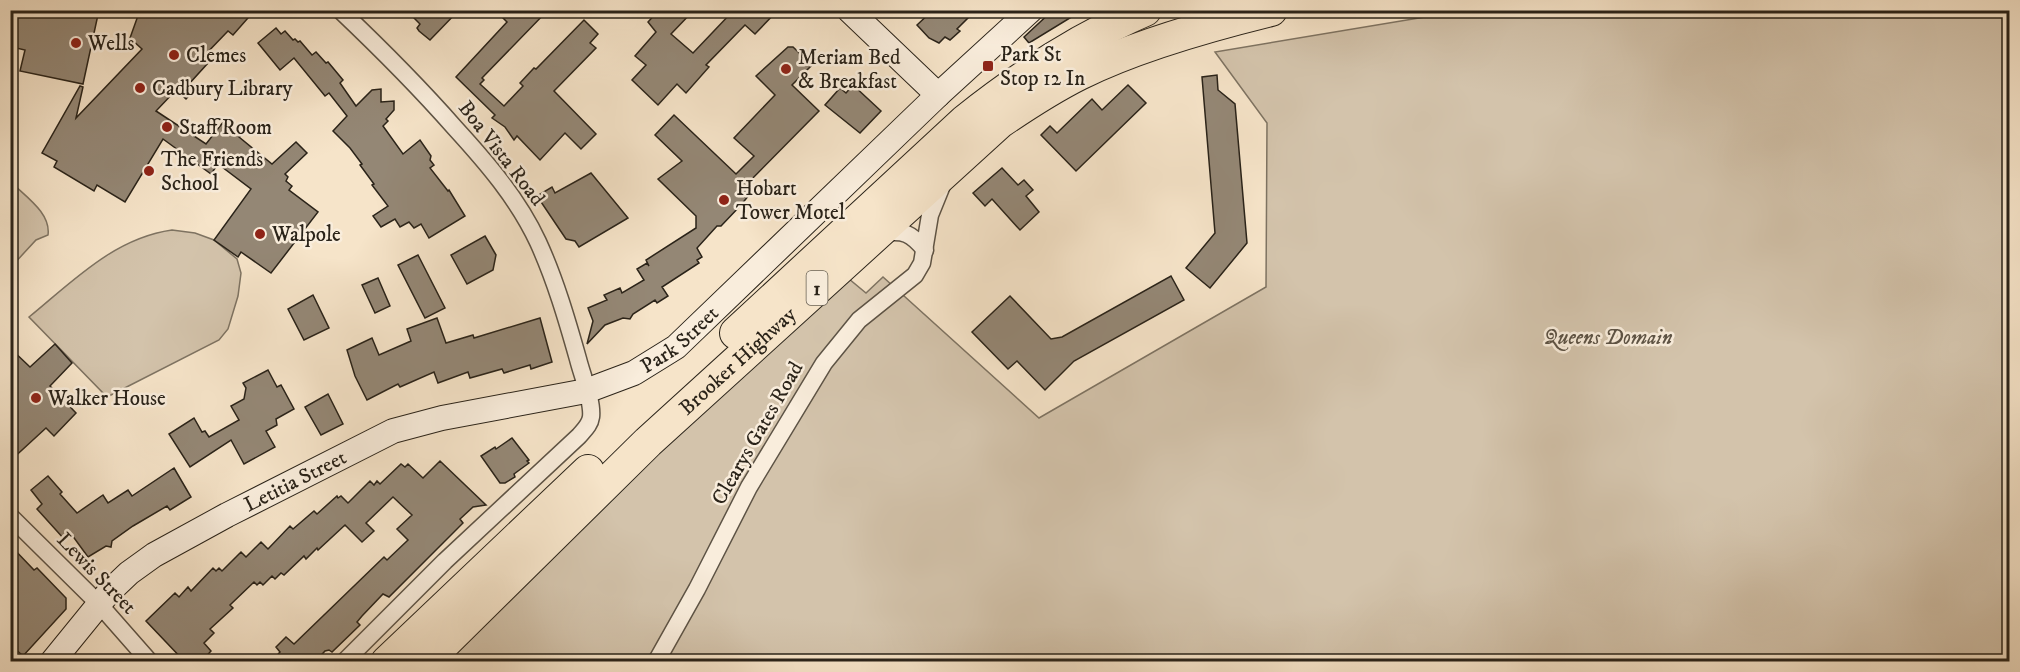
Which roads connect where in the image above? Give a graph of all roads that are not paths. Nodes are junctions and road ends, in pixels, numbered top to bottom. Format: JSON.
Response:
{"nodes":[{"id":1,"x":340,"y":10,"type":"edge"},
{"id":2,"x":849,"y":10,"type":"edge"},
{"id":3,"x":1031,"y":10,"type":"edge"},
{"id":4,"x":1145,"y":10,"type":"edge"},
{"id":5,"x":1271,"y":10,"type":"edge"},
{"id":6,"x":938,"y":95,"type":"junction"},
{"id":7,"x":956,"y":162,"type":"junction"},
{"id":8,"x":878,"y":233,"type":"junction"},
{"id":9,"x":925,"y":250,"type":"junction"},
{"id":10,"x":588,"y":400,"type":"junction"},
{"id":11,"x":10,"y":516,"type":"edge"},
{"id":12,"x":99,"y":604,"type":"junction"},
{"id":13,"x":52,"y":662,"type":"edge"},
{"id":14,"x":150,"y":662,"type":"edge"},
{"id":15,"x":345,"y":662,"type":"edge"},
{"id":16,"x":387,"y":662,"type":"edge"},
{"id":17,"x":424,"y":662,"type":"edge"},
{"id":18,"x":656,"y":662,"type":"edge"}],
"edges":[{"from":1,"to":10,"type":"street","name":"Boa Vista Road"},
{"from":2,"to":6,"type":"street"},
{"from":3,"to":6,"type":"street","name":"Park Street"},
{"from":4,"to":16,"type":"highway","name":"Brooker Highway","number":"1"},
{"from":5,"to":7,"type":"highway","name":"Brooker Highway","number":"1"},
{"from":6,"to":10,"type":"street","name":"Park Street"},
{"from":7,"to":8,"type":"highway","name":"Brooker Highway","number":"1"},
{"from":7,"to":9,"type":"street","name":"Clearys Gates Road"},
{"from":8,"to":9,"type":"street"},
{"from":8,"to":17,"type":"highway","name":"Brooker Highway","number":"1"},
{"from":9,"to":18,"type":"street","name":"Clearys Gates Road"},
{"from":10,"to":12,"type":"street","name":"Letitia Street"},
{"from":10,"to":15,"type":"street"},
{"from":11,"to":12,"type":"street","name":"Lewis Street"},
{"from":12,"to":13,"type":"street","name":"Letitia Street"},
{"from":12,"to":14,"type":"street","name":"Lewis Street"}]}
